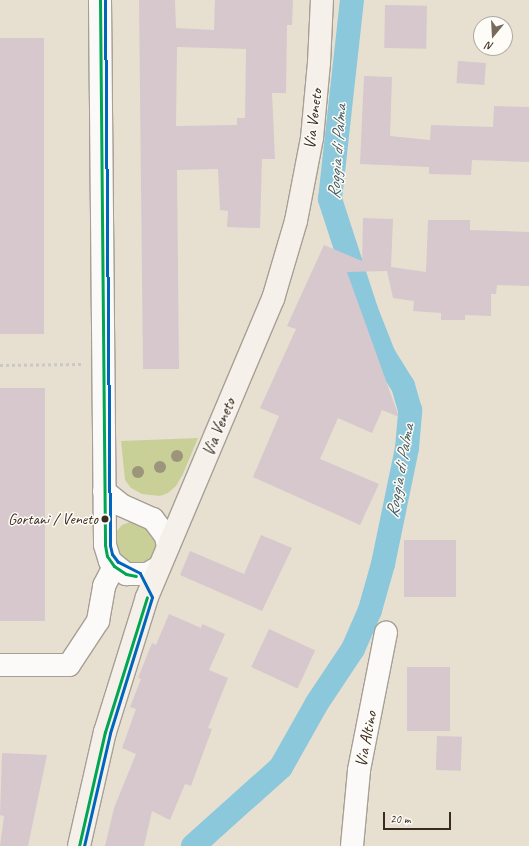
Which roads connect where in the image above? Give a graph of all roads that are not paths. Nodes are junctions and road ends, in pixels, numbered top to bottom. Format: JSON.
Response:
{"nodes":[{"id":1,"x":100,"y":0,"type":"edge"},
{"id":2,"x":322,"y":0,"type":"edge"},
{"id":3,"x":104,"y":491,"type":"junction"},
{"id":4,"x":186,"y":506,"type":"junction"},
{"id":5,"x":146,"y":516,"type":"junction"},
{"id":6,"x":106,"y":534,"type":"junction"},
{"id":7,"x":163,"y":557,"type":"junction"},
{"id":8,"x":114,"y":566,"type":"junction"},
{"id":9,"x":136,"y":576,"type":"junction"},
{"id":10,"x":147,"y":597,"type":"junction"},
{"id":11,"x":386,"y":633,"type":"dead end"},
{"id":12,"x":0,"y":665,"type":"edge"},
{"id":13,"x":79,"y":846,"type":"edge"},
{"id":14,"x":352,"y":846,"type":"edge"}],
"edges":[{"from":1,"to":3,"type":"street"},
{"from":2,"to":4,"type":"street","name":"Via Veneto"},
{"from":3,"to":5,"type":"street"},
{"from":3,"to":6,"type":"street"},
{"from":4,"to":5,"type":"street"},
{"from":4,"to":7,"type":"street","name":"Via Veneto"},
{"from":5,"to":6,"type":"street"},
{"from":5,"to":7,"type":"street"},
{"from":6,"to":8,"type":"street"},
{"from":7,"to":9,"type":"street"},
{"from":7,"to":10,"type":"street","name":"Via Veneto"},
{"from":8,"to":9,"type":"street"},
{"from":8,"to":12,"type":"street"},
{"from":9,"to":10,"type":"street"},
{"from":10,"to":13,"type":"street","name":"Via Veneto"},
{"from":11,"to":14,"type":"street","name":"Via Altino"}]}
